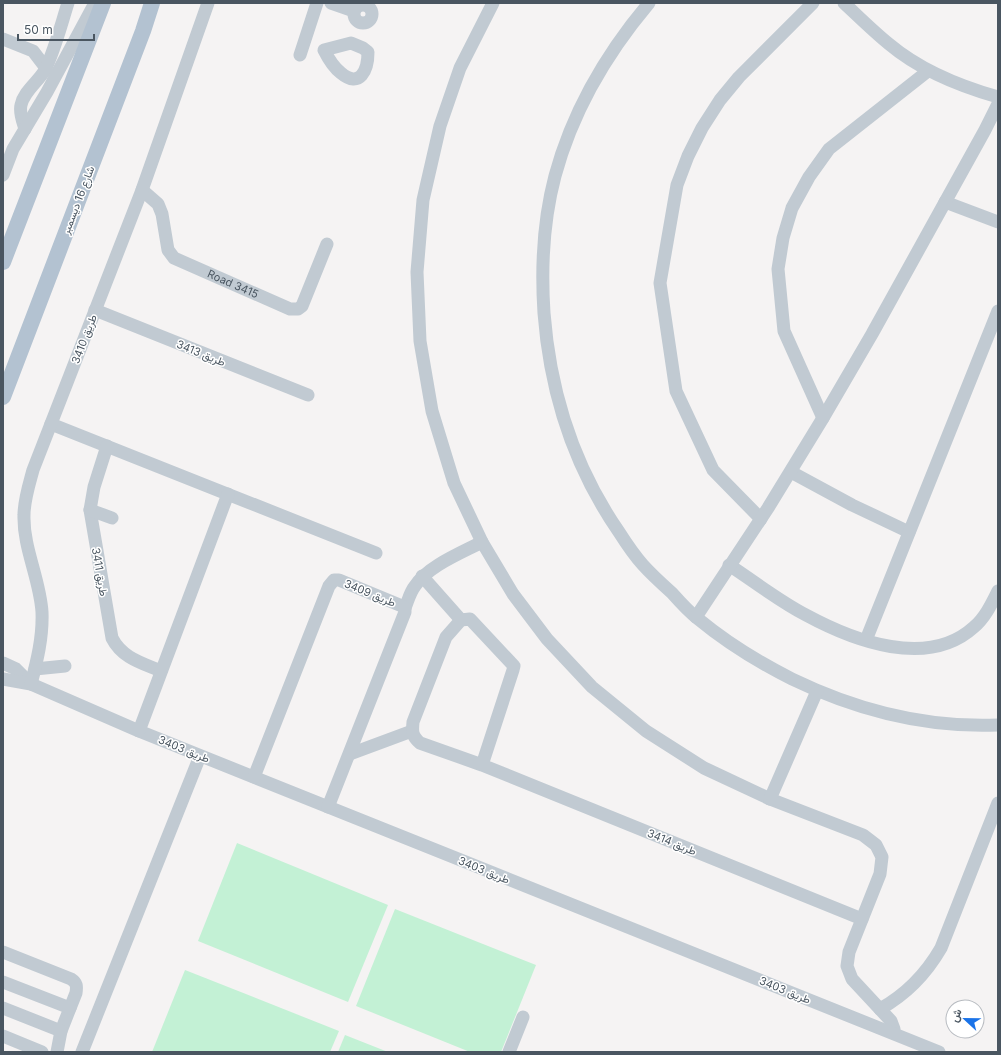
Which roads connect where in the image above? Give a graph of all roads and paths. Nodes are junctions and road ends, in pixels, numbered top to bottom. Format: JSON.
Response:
{"nodes":[{"id":1,"x":68,"y":3,"type":"edge"},
{"id":2,"x":95,"y":3,"type":"edge"},
{"id":3,"x":103,"y":3,"type":"edge"},
{"id":4,"x":152,"y":3,"type":"edge"},
{"id":5,"x":208,"y":3,"type":"edge"},
{"id":6,"x":317,"y":3,"type":"edge"},
{"id":7,"x":331,"y":3,"type":"edge"},
{"id":8,"x":494,"y":3,"type":"edge"},
{"id":9,"x":649,"y":3,"type":"edge"},
{"id":10,"x":813,"y":3,"type":"edge"},
{"id":11,"x":844,"y":3,"type":"edge"},
{"id":12,"x":354,"y":11,"type":"dead end"},
{"id":13,"x":3,"y":39,"type":"edge"},
{"id":14,"x":304,"y":43,"type":"junction"},
{"id":15,"x":324,"y":50,"type":"dead end"},
{"id":16,"x":300,"y":55,"type":"dead end"},
{"id":17,"x":46,"y":68,"type":"junction"},
{"id":18,"x":928,"y":71,"type":"junction"},
{"id":19,"x":998,"y":97,"type":"edge"},
{"id":20,"x":998,"y":104,"type":"edge"},
{"id":21,"x":25,"y":129,"type":"junction"},
{"id":22,"x":3,"y":175,"type":"edge"},
{"id":23,"x":142,"y":190,"type":"junction"},
{"id":24,"x":945,"y":202,"type":"junction"},
{"id":25,"x":998,"y":222,"type":"edge"},
{"id":26,"x":327,"y":244,"type":"dead end"},
{"id":27,"x":3,"y":262,"type":"edge"},
{"id":28,"x":95,"y":310,"type":"junction"},
{"id":29,"x":998,"y":311,"type":"edge"},
{"id":30,"x":308,"y":395,"type":"dead end"},
{"id":31,"x":3,"y":397,"type":"edge"},
{"id":32,"x":823,"y":418,"type":"junction"},
{"id":33,"x":51,"y":424,"type":"junction"},
{"id":34,"x":107,"y":446,"type":"junction"},
{"id":35,"x":790,"y":472,"type":"junction"},
{"id":36,"x":228,"y":494,"type":"junction"},
{"id":37,"x":90,"y":510,"type":"junction"},
{"id":38,"x":112,"y":518,"type":"dead end"},
{"id":39,"x":760,"y":519,"type":"junction"},
{"id":40,"x":909,"y":532,"type":"junction"},
{"id":41,"x":482,"y":542,"type":"junction"},
{"id":42,"x":376,"y":553,"type":"dead end"},
{"id":43,"x":729,"y":565,"type":"junction"},
{"id":44,"x":422,"y":576,"type":"junction"},
{"id":45,"x":998,"y":591,"type":"edge"},
{"id":46,"x":405,"y":608,"type":"junction"},
{"id":47,"x":696,"y":618,"type":"junction"},
{"id":48,"x":461,"y":620,"type":"junction"},
{"id":49,"x":866,"y":640,"type":"junction"},
{"id":50,"x":3,"y":663,"type":"edge"},
{"id":51,"x":65,"y":666,"type":"dead end"},
{"id":52,"x":35,"y":669,"type":"junction"},
{"id":53,"x":161,"y":671,"type":"junction"},
{"id":54,"x":3,"y":679,"type":"edge"},
{"id":55,"x":31,"y":684,"type":"junction"},
{"id":56,"x":817,"y":691,"type":"junction"},
{"id":57,"x":998,"y":725,"type":"edge"},
{"id":58,"x":139,"y":731,"type":"junction"},
{"id":59,"x":412,"y":732,"type":"junction"},
{"id":60,"x":350,"y":754,"type":"junction"},
{"id":61,"x":200,"y":756,"type":"junction"},
{"id":62,"x":482,"y":765,"type":"junction"},
{"id":63,"x":254,"y":777,"type":"junction"},
{"id":64,"x":770,"y":799,"type":"junction"},
{"id":65,"x":998,"y":803,"type":"edge"},
{"id":66,"x":328,"y":807,"type":"junction"},
{"id":67,"x":862,"y":919,"type":"junction"},
{"id":68,"x":3,"y":952,"type":"edge"},
{"id":69,"x":3,"y":982,"type":"edge"},
{"id":70,"x":3,"y":1008,"type":"edge"},
{"id":71,"x":70,"y":1008,"type":"junction"},
{"id":72,"x":880,"y":1009,"type":"junction"},
{"id":73,"x":522,"y":1017,"type":"dead end"},
{"id":74,"x":61,"y":1031,"type":"junction"},
{"id":75,"x":893,"y":1033,"type":"junction"},
{"id":76,"x":3,"y":1036,"type":"edge"},
{"id":77,"x":914,"y":1047,"type":"edge"},
{"id":78,"x":42,"y":1052,"type":"edge"},
{"id":79,"x":57,"y":1052,"type":"edge"},
{"id":80,"x":82,"y":1052,"type":"edge"},
{"id":81,"x":509,"y":1052,"type":"edge"},
{"id":82,"x":936,"y":1052,"type":"edge"}],
"edges":[{"from":1,"to":17,"type":"street"},
{"from":2,"to":21,"type":"street"},
{"from":3,"to":27,"type":"main road"},
{"from":4,"to":31,"type":"main road","name":"شارع 16 ديسمبر"},
{"from":5,"to":23,"type":"street","name":"طريق 3410"},
{"from":6,"to":14,"type":"street"},
{"from":7,"to":12,"type":"street"},
{"from":8,"to":41,"type":"street"},
{"from":9,"to":47,"type":"street"},
{"from":10,"to":39,"type":"street"},
{"from":11,"to":18,"type":"street"},
{"from":13,"to":17,"type":"street"},
{"from":14,"to":15,"type":"street"},
{"from":14,"to":16,"type":"street"},
{"from":17,"to":21,"type":"street"},
{"from":18,"to":19,"type":"street"},
{"from":18,"to":32,"type":"street"},
{"from":20,"to":24,"type":"street"},
{"from":21,"to":22,"type":"street"},
{"from":23,"to":26,"type":"street","name":"Road 3415"},
{"from":23,"to":28,"type":"street","name":"طريق 3410"},
{"from":24,"to":25,"type":"street"},
{"from":24,"to":32,"type":"street"},
{"from":28,"to":30,"type":"street","name":"طريق 3413"},
{"from":28,"to":33,"type":"street","name":"طريق 3410"},
{"from":29,"to":40,"type":"street"},
{"from":32,"to":35,"type":"street"},
{"from":33,"to":34,"type":"street"},
{"from":33,"to":52,"type":"street","name":"طريق 3410"},
{"from":34,"to":36,"type":"street"},
{"from":34,"to":37,"type":"street","name":"طريق 3411"},
{"from":35,"to":39,"type":"street"},
{"from":35,"to":40,"type":"street"},
{"from":36,"to":42,"type":"street"},
{"from":36,"to":53,"type":"street"},
{"from":37,"to":38,"type":"street"},
{"from":37,"to":53,"type":"street","name":"طريق 3411"},
{"from":39,"to":43,"type":"street"},
{"from":40,"to":49,"type":"street"},
{"from":41,"to":44,"type":"street"},
{"from":41,"to":64,"type":"street"},
{"from":43,"to":47,"type":"street"},
{"from":43,"to":49,"type":"street"},
{"from":44,"to":46,"type":"street"},
{"from":44,"to":48,"type":"street"},
{"from":45,"to":49,"type":"street"},
{"from":46,"to":60,"type":"street","name":"طريق 3409"},
{"from":46,"to":63,"type":"street","name":"طريق 3409"},
{"from":47,"to":56,"type":"street"},
{"from":48,"to":59,"type":"street"},
{"from":48,"to":62,"type":"street"},
{"from":50,"to":55,"type":"street","name":"طريق 3403"},
{"from":51,"to":52,"type":"street"},
{"from":52,"to":55,"type":"street","name":"طريق 3410"},
{"from":53,"to":58,"type":"street"},
{"from":54,"to":55,"type":"street","name":"طريق 3403"},
{"from":55,"to":58,"type":"street","name":"طريق 3403"},
{"from":56,"to":57,"type":"street"},
{"from":56,"to":64,"type":"street"},
{"from":58,"to":61,"type":"street","name":"طريق 3403"},
{"from":59,"to":60,"type":"street"},
{"from":59,"to":62,"type":"street","name":"طريق 3414"},
{"from":60,"to":66,"type":"street","name":"طريق 3409"},
{"from":61,"to":63,"type":"street","name":"طريق 3403"},
{"from":61,"to":80,"type":"street"},
{"from":62,"to":67,"type":"street","name":"طريق 3414"},
{"from":63,"to":66,"type":"street","name":"طريق 3403"},
{"from":64,"to":67,"type":"street"},
{"from":65,"to":72,"type":"street"},
{"from":66,"to":75,"type":"street","name":"طريق 3403"},
{"from":67,"to":72,"type":"street"},
{"from":68,"to":71,"type":"street"},
{"from":69,"to":71,"type":"street"},
{"from":70,"to":74,"type":"street"},
{"from":71,"to":74,"type":"street"},
{"from":72,"to":75,"type":"street"},
{"from":73,"to":81,"type":"street"},
{"from":74,"to":79,"type":"street"},
{"from":75,"to":77,"type":"street","name":"طريق 3403"},
{"from":76,"to":78,"type":"street"},
{"from":77,"to":82,"type":"street","name":"طريق 3403"}]}
